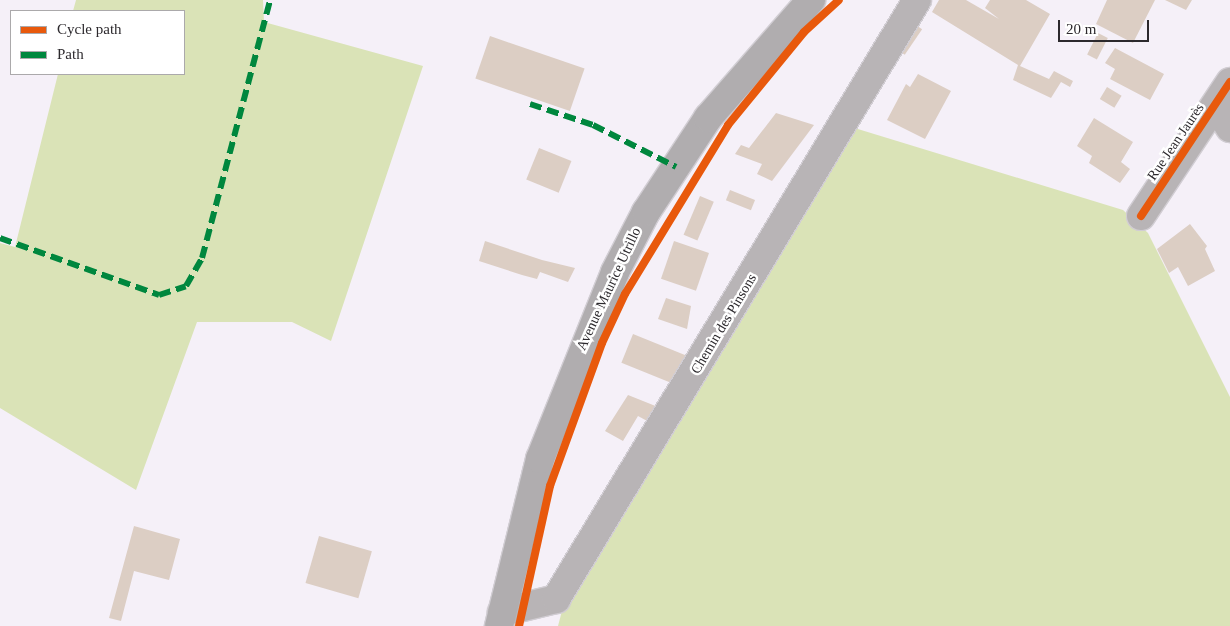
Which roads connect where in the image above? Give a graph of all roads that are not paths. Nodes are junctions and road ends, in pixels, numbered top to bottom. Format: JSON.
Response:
{"nodes":[{"id":1,"x":811,"y":0,"type":"edge"},
{"id":2,"x":917,"y":0,"type":"edge"},
{"id":3,"x":1230,"y":82,"type":"edge"},
{"id":4,"x":1216,"y":105,"type":"junction"},
{"id":5,"x":1230,"y":128,"type":"edge"},
{"id":6,"x":1141,"y":216,"type":"dead end"},
{"id":7,"x":500,"y":619,"type":"edge"}],
"edges":[{"from":1,"to":7,"type":"main road","name":"Avenue Maurice Utrillo"},
{"from":2,"to":7,"type":"street","name":"Chemin des Pinsons"},
{"from":3,"to":4,"type":"street","name":"Rue Jean Jaurès"},
{"from":4,"to":5,"type":"street"},
{"from":4,"to":6,"type":"street","name":"Rue Jean Jaurès"}]}
